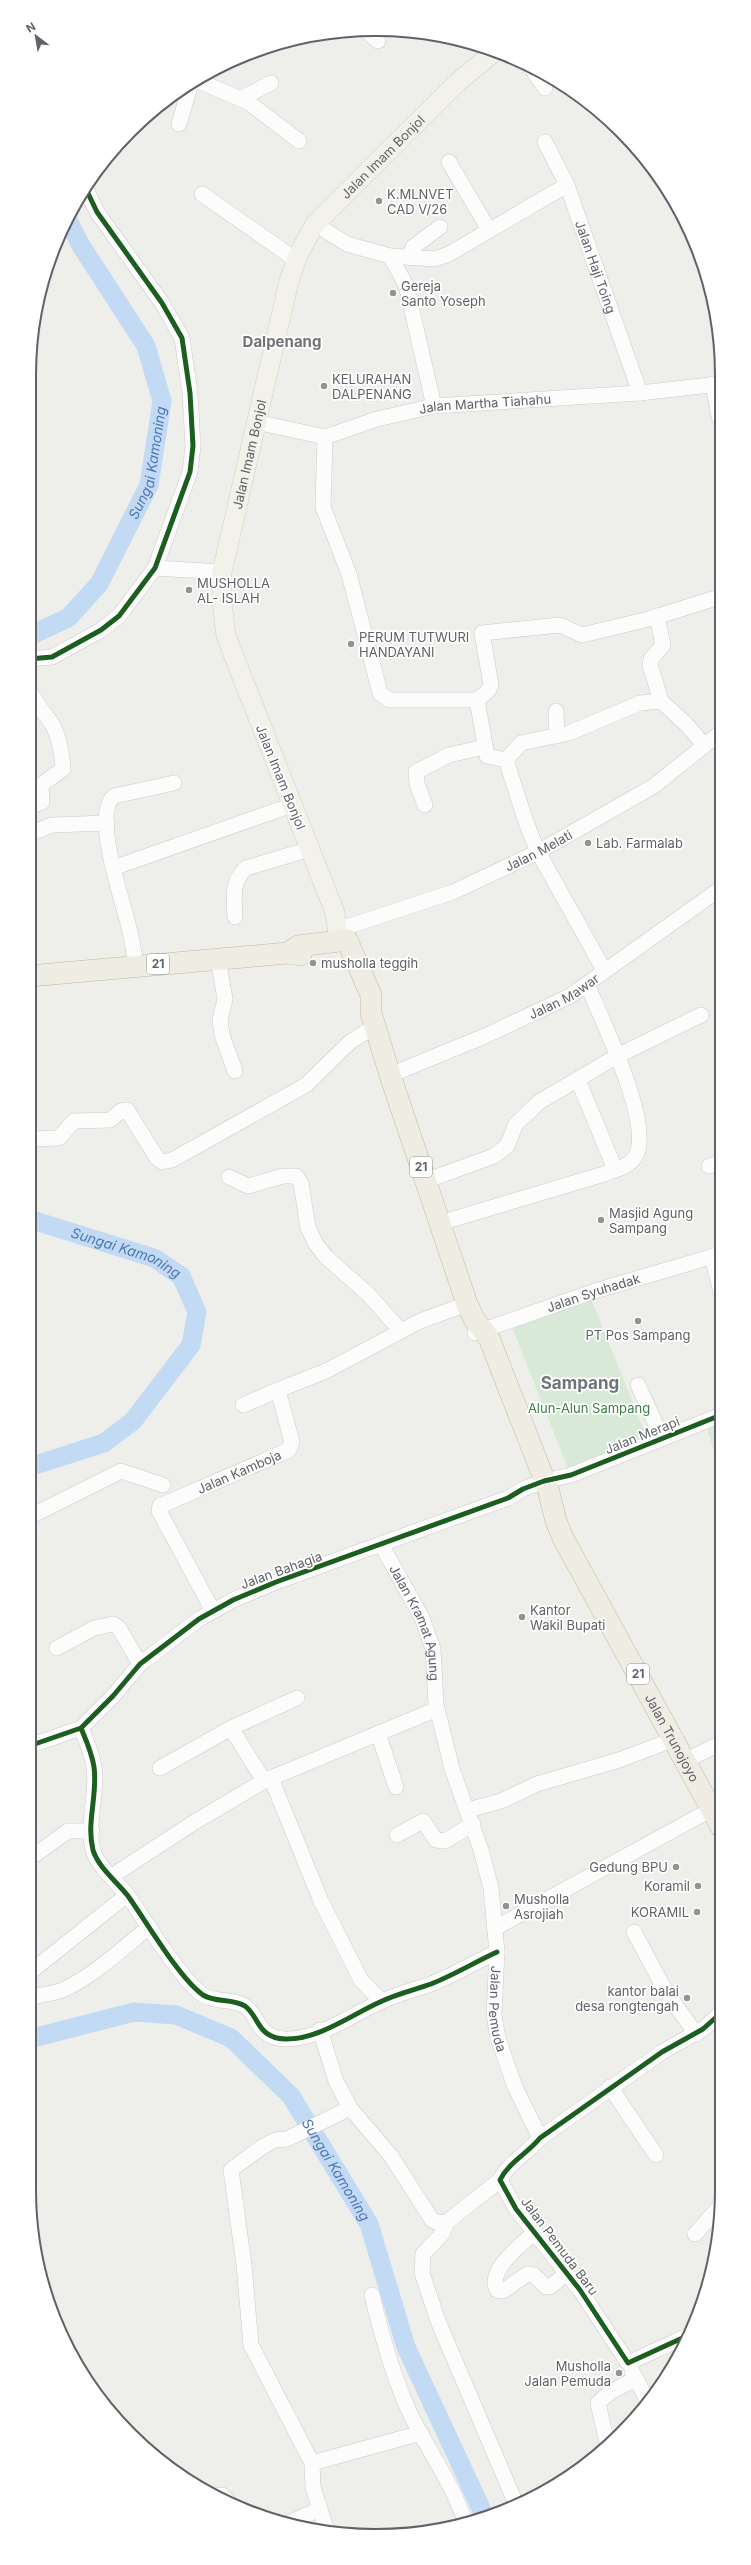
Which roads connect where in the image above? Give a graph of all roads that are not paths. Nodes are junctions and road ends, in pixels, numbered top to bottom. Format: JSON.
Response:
{"nodes":[{"id":1,"x":372,"y":36,"type":"edge"},
{"id":2,"x":378,"y":41,"type":"dead end"},
{"id":3,"x":490,"y":56,"type":"edge"},
{"id":4,"x":537,"y":77,"type":"edge"},
{"id":5,"x":203,"y":83,"type":"edge"},
{"id":6,"x":271,"y":83,"type":"dead end"},
{"id":7,"x":545,"y":88,"type":"dead end"},
{"id":8,"x":187,"y":93,"type":"edge"},
{"id":9,"x":240,"y":99,"type":"junction"},
{"id":10,"x":179,"y":124,"type":"dead end"},
{"id":11,"x":299,"y":142,"type":"dead end"},
{"id":12,"x":545,"y":142,"type":"dead end"},
{"id":13,"x":449,"y":162,"type":"dead end"},
{"id":14,"x":567,"y":185,"type":"junction"},
{"id":15,"x":88,"y":194,"type":"edge"},
{"id":16,"x":202,"y":194,"type":"dead end"},
{"id":17,"x":315,"y":224,"type":"junction"},
{"id":18,"x":440,"y":227,"type":"dead end"},
{"id":19,"x":489,"y":230,"type":"junction"},
{"id":20,"x":390,"y":256,"type":"junction"},
{"id":21,"x":409,"y":257,"type":"junction"},
{"id":22,"x":296,"y":260,"type":"junction"},
{"id":23,"x":715,"y":384,"type":"edge"},
{"id":24,"x":640,"y":394,"type":"junction"},
{"id":25,"x":434,"y":406,"type":"junction"},
{"id":26,"x":256,"y":422,"type":"junction"},
{"id":27,"x":325,"y":437,"type":"junction"},
{"id":28,"x":155,"y":568,"type":"junction"},
{"id":29,"x":222,"y":572,"type":"junction"},
{"id":30,"x":715,"y":599,"type":"edge"},
{"id":31,"x":657,"y":616,"type":"junction"},
{"id":32,"x":36,"y":658,"type":"edge"},
{"id":33,"x":477,"y":700,"type":"junction"},
{"id":34,"x":36,"y":701,"type":"edge"},
{"id":35,"x":661,"y":701,"type":"junction"},
{"id":36,"x":556,"y":711,"type":"dead end"},
{"id":37,"x":557,"y":736,"type":"junction"},
{"id":38,"x":715,"y":736,"type":"edge"},
{"id":39,"x":703,"y":744,"type":"junction"},
{"id":40,"x":484,"y":747,"type":"junction"},
{"id":41,"x":506,"y":760,"type":"junction"},
{"id":42,"x":174,"y":783,"type":"dead end"},
{"id":43,"x":36,"y":804,"type":"edge"},
{"id":44,"x":292,"y":805,"type":"junction"},
{"id":45,"x":425,"y":805,"type":"dead end"},
{"id":46,"x":107,"y":823,"type":"junction"},
{"id":47,"x":36,"y":831,"type":"edge"},
{"id":48,"x":310,"y":849,"type":"junction"},
{"id":49,"x":538,"y":852,"type":"junction"},
{"id":50,"x":113,"y":868,"type":"junction"},
{"id":51,"x":715,"y":892,"type":"edge"},
{"id":52,"x":235,"y":917,"type":"dead end"},
{"id":53,"x":340,"y":937,"type":"junction"},
{"id":54,"x":218,"y":959,"type":"junction"},
{"id":55,"x":136,"y":966,"type":"junction"},
{"id":56,"x":604,"y":970,"type":"junction"},
{"id":57,"x":36,"y":975,"type":"edge"},
{"id":58,"x":587,"y":984,"type":"junction"},
{"id":59,"x":701,"y":1015,"type":"dead end"},
{"id":60,"x":373,"y":1020,"type":"junction"},
{"id":61,"x":619,"y":1055,"type":"junction"},
{"id":62,"x":236,"y":1071,"type":"dead end"},
{"id":63,"x":390,"y":1075,"type":"junction"},
{"id":64,"x":578,"y":1080,"type":"junction"},
{"id":65,"x":36,"y":1139,"type":"edge"},
{"id":66,"x":615,"y":1169,"type":"junction"},
{"id":67,"x":229,"y":1177,"type":"dead end"},
{"id":68,"x":425,"y":1181,"type":"junction"},
{"id":69,"x":440,"y":1223,"type":"junction"},
{"id":70,"x":715,"y":1255,"type":"edge"},
{"id":71,"x":475,"y":1321,"type":"junction"},
{"id":72,"x":401,"y":1331,"type":"junction"},
{"id":73,"x":638,"y":1385,"type":"dead end"},
{"id":74,"x":278,"y":1390,"type":"junction"},
{"id":75,"x":243,"y":1405,"type":"dead end"},
{"id":76,"x":715,"y":1417,"type":"edge"},
{"id":77,"x":662,"y":1438,"type":"junction"},
{"id":78,"x":163,"y":1485,"type":"dead end"},
{"id":79,"x":540,"y":1488,"type":"junction"},
{"id":80,"x":36,"y":1514,"type":"edge"},
{"id":81,"x":382,"y":1546,"type":"junction"},
{"id":82,"x":213,"y":1611,"type":"junction"},
{"id":83,"x":56,"y":1648,"type":"dead end"},
{"id":84,"x":140,"y":1664,"type":"junction"},
{"id":85,"x":297,"y":1698,"type":"dead end"},
{"id":86,"x":436,"y":1706,"type":"junction"},
{"id":87,"x":81,"y":1728,"type":"junction"},
{"id":88,"x":231,"y":1728,"type":"junction"},
{"id":89,"x":378,"y":1733,"type":"junction"},
{"id":90,"x":675,"y":1739,"type":"junction"},
{"id":91,"x":36,"y":1744,"type":"edge"},
{"id":92,"x":715,"y":1746,"type":"edge"},
{"id":93,"x":687,"y":1760,"type":"junction"},
{"id":94,"x":160,"y":1768,"type":"dead end"},
{"id":95,"x":267,"y":1780,"type":"junction"},
{"id":96,"x":396,"y":1787,"type":"dead end"},
{"id":97,"x":715,"y":1814,"type":"edge"},
{"id":98,"x":471,"y":1817,"type":"junction"},
{"id":99,"x":715,"y":1819,"type":"edge"},
{"id":100,"x":92,"y":1831,"type":"junction"},
{"id":101,"x":397,"y":1835,"type":"dead end"},
{"id":102,"x":36,"y":1854,"type":"edge"},
{"id":103,"x":112,"y":1876,"type":"junction"},
{"id":104,"x":127,"y":1895,"type":"junction"},
{"id":105,"x":149,"y":1927,"type":"junction"},
{"id":106,"x":495,"y":1928,"type":"junction"},
{"id":107,"x":634,"y":1932,"type":"dead end"},
{"id":108,"x":497,"y":1952,"type":"junction"},
{"id":109,"x":36,"y":1967,"type":"edge"},
{"id":110,"x":36,"y":1996,"type":"edge"},
{"id":111,"x":381,"y":2001,"type":"junction"},
{"id":112,"x":715,"y":2018,"type":"edge"},
{"id":113,"x":320,"y":2030,"type":"junction"},
{"id":114,"x":696,"y":2034,"type":"junction"},
{"id":115,"x":610,"y":2087,"type":"junction"},
{"id":116,"x":350,"y":2108,"type":"junction"},
{"id":117,"x":540,"y":2138,"type":"junction"},
{"id":118,"x":656,"y":2155,"type":"dead end"},
{"id":119,"x":500,"y":2180,"type":"junction"},
{"id":120,"x":714,"y":2212,"type":"edge"},
{"id":121,"x":447,"y":2222,"type":"junction"},
{"id":122,"x":535,"y":2232,"type":"junction"},
{"id":123,"x":695,"y":2234,"type":"dead end"},
{"id":124,"x":567,"y":2273,"type":"junction"},
{"id":125,"x":372,"y":2295,"type":"dead end"},
{"id":126,"x":680,"y":2339,"type":"edge"},
{"id":127,"x":628,"y":2363,"type":"junction"},
{"id":128,"x":636,"y":2379,"type":"junction"},
{"id":129,"x":645,"y":2396,"type":"edge"},
{"id":130,"x":421,"y":2433,"type":"junction"},
{"id":131,"x":606,"y":2439,"type":"edge"},
{"id":132,"x":312,"y":2463,"type":"junction"},
{"id":133,"x":513,"y":2498,"type":"dead end"},
{"id":134,"x":320,"y":2510,"type":"junction"},
{"id":135,"x":463,"y":2517,"type":"edge"},
{"id":136,"x":298,"y":2519,"type":"edge"},
{"id":137,"x":325,"y":2525,"type":"edge"}],
"edges":[{"from":1,"to":2,"type":"street"},
{"from":3,"to":17,"type":"main road","name":"Jalan Imam Bonjol"},
{"from":4,"to":7,"type":"street"},
{"from":5,"to":9,"type":"street"},
{"from":6,"to":9,"type":"street"},
{"from":8,"to":10,"type":"street"},
{"from":9,"to":11,"type":"street"},
{"from":12,"to":14,"type":"street","name":"Jalan Haji Toing"},
{"from":13,"to":19,"type":"street"},
{"from":14,"to":19,"type":"street"},
{"from":14,"to":24,"type":"street","name":"Jalan Haji Toing"},
{"from":15,"to":28,"type":"street"},
{"from":16,"to":22,"type":"street"},
{"from":17,"to":20,"type":"street"},
{"from":17,"to":22,"type":"main road","name":"Jalan Imam Bonjol"},
{"from":18,"to":21,"type":"street"},
{"from":19,"to":21,"type":"street"},
{"from":20,"to":21,"type":"street"},
{"from":20,"to":25,"type":"street"},
{"from":22,"to":26,"type":"main road","name":"Jalan Imam Bonjol"},
{"from":23,"to":24,"type":"street","name":"Jalan Martha Tiahahu"},
{"from":24,"to":25,"type":"street","name":"Jalan Martha Tiahahu"},
{"from":25,"to":27,"type":"street","name":"Jalan Martha Tiahahu"},
{"from":26,"to":27,"type":"street"},
{"from":26,"to":29,"type":"main road","name":"Jalan Imam Bonjol"},
{"from":27,"to":33,"type":"street"},
{"from":28,"to":29,"type":"street"},
{"from":28,"to":32,"type":"street"},
{"from":29,"to":44,"type":"main road","name":"Jalan Imam Bonjol"},
{"from":30,"to":31,"type":"street"},
{"from":31,"to":33,"type":"street"},
{"from":31,"to":35,"type":"street"},
{"from":33,"to":40,"type":"street"},
{"from":34,"to":43,"type":"street"},
{"from":35,"to":37,"type":"street"},
{"from":35,"to":39,"type":"street"},
{"from":36,"to":37,"type":"street"},
{"from":37,"to":41,"type":"street"},
{"from":38,"to":39,"type":"street","name":"Jalan Melati"},
{"from":39,"to":49,"type":"street","name":"Jalan Melati"},
{"from":40,"to":41,"type":"street"},
{"from":40,"to":45,"type":"street"},
{"from":41,"to":49,"type":"street"},
{"from":42,"to":46,"type":"street"},
{"from":44,"to":48,"type":"main road","name":"Jalan Imam Bonjol"},
{"from":44,"to":50,"type":"street"},
{"from":46,"to":47,"type":"street"},
{"from":46,"to":50,"type":"street"},
{"from":48,"to":52,"type":"street"},
{"from":48,"to":53,"type":"main road","name":"Jalan Imam Bonjol"},
{"from":49,"to":53,"type":"street","name":"Jalan Melati"},
{"from":49,"to":56,"type":"street"},
{"from":50,"to":55,"type":"street"},
{"from":51,"to":56,"type":"street","name":"Jalan Mawar"},
{"from":53,"to":54,"type":"highway","number":"21"},
{"from":53,"to":60,"type":"highway","number":"21"},
{"from":54,"to":55,"type":"highway","number":"21"},
{"from":54,"to":62,"type":"street"},
{"from":55,"to":57,"type":"highway","number":"21"},
{"from":56,"to":58,"type":"street","name":"Jalan Mawar"},
{"from":58,"to":61,"type":"street"},
{"from":58,"to":63,"type":"street","name":"Jalan Mawar"},
{"from":59,"to":61,"type":"street"},
{"from":60,"to":63,"type":"highway","number":"21"},
{"from":60,"to":65,"type":"street"},
{"from":61,"to":64,"type":"street"},
{"from":61,"to":66,"type":"street"},
{"from":63,"to":68,"type":"highway","number":"21"},
{"from":64,"to":66,"type":"street"},
{"from":64,"to":68,"type":"street"},
{"from":66,"to":69,"type":"street"},
{"from":67,"to":72,"type":"street"},
{"from":68,"to":69,"type":"highway","number":"21"},
{"from":69,"to":71,"type":"highway","number":"21"},
{"from":70,"to":71,"type":"street","name":"Jalan Syuhadak"},
{"from":71,"to":72,"type":"street"},
{"from":71,"to":79,"type":"highway","number":"21"},
{"from":72,"to":74,"type":"street"},
{"from":73,"to":77,"type":"street"},
{"from":74,"to":75,"type":"street"},
{"from":74,"to":82,"type":"street","name":"Jalan Kamboja"},
{"from":76,"to":77,"type":"street","name":"Jalan Merapi"},
{"from":77,"to":79,"type":"street","name":"Jalan Merapi"},
{"from":78,"to":80,"type":"street"},
{"from":79,"to":81,"type":"street","name":"Jalan Bahagia"},
{"from":79,"to":90,"type":"highway","name":"Jalan Trunojoyo","number":"21"},
{"from":81,"to":82,"type":"street","name":"Jalan Bahagia"},
{"from":81,"to":86,"type":"street","name":"Jalan Kramat Agung"},
{"from":82,"to":84,"type":"street","name":"Jalan Bahagia"},
{"from":83,"to":84,"type":"street"},
{"from":84,"to":87,"type":"street","name":"Jalan Bahagia"},
{"from":85,"to":88,"type":"street"},
{"from":86,"to":89,"type":"street"},
{"from":86,"to":98,"type":"street","name":"Jalan Kramat Agung"},
{"from":87,"to":91,"type":"street","name":"Jalan Bahagia"},
{"from":87,"to":100,"type":"street"},
{"from":88,"to":94,"type":"street"},
{"from":88,"to":95,"type":"street"},
{"from":89,"to":95,"type":"street"},
{"from":89,"to":96,"type":"street"},
{"from":90,"to":93,"type":"highway","name":"Jalan Trunojoyo","number":"21"},
{"from":90,"to":98,"type":"street"},
{"from":92,"to":93,"type":"street"},
{"from":93,"to":97,"type":"highway","name":"Jalan Trunojoyo","number":"21"},
{"from":95,"to":103,"type":"street"},
{"from":95,"to":111,"type":"street"},
{"from":98,"to":101,"type":"street"},
{"from":98,"to":106,"type":"street","name":"Jalan Pemuda"},
{"from":99,"to":106,"type":"street"},
{"from":100,"to":102,"type":"street"},
{"from":100,"to":103,"type":"street"},
{"from":103,"to":104,"type":"street"},
{"from":104,"to":105,"type":"street"},
{"from":104,"to":109,"type":"street"},
{"from":105,"to":110,"type":"street"},
{"from":105,"to":113,"type":"street"},
{"from":106,"to":108,"type":"street","name":"Jalan Pemuda"},
{"from":107,"to":114,"type":"street"},
{"from":108,"to":111,"type":"street"},
{"from":108,"to":117,"type":"street","name":"Jalan Pemuda"},
{"from":111,"to":113,"type":"street"},
{"from":112,"to":114,"type":"street"},
{"from":113,"to":116,"type":"street"},
{"from":114,"to":115,"type":"street"},
{"from":115,"to":117,"type":"street"},
{"from":115,"to":118,"type":"street"},
{"from":116,"to":121,"type":"street"},
{"from":116,"to":132,"type":"street"},
{"from":117,"to":119,"type":"street"},
{"from":119,"to":121,"type":"street"},
{"from":119,"to":122,"type":"street","name":"Jalan Pemuda Baru"},
{"from":120,"to":123,"type":"street"},
{"from":121,"to":133,"type":"street"},
{"from":122,"to":124,"type":"street","name":"Jalan Pemuda Baru"},
{"from":122,"to":124,"type":"street"},
{"from":124,"to":127,"type":"street","name":"Jalan Pemuda Baru"},
{"from":125,"to":130,"type":"street"},
{"from":126,"to":127,"type":"street"},
{"from":127,"to":128,"type":"street","name":"Jalan Pemuda Baru"},
{"from":128,"to":129,"type":"street","name":"Jalan Pemuda Baru"},
{"from":128,"to":131,"type":"street"},
{"from":130,"to":132,"type":"street"},
{"from":130,"to":135,"type":"street"},
{"from":132,"to":134,"type":"street"},
{"from":134,"to":136,"type":"street"},
{"from":134,"to":137,"type":"street"}]}
